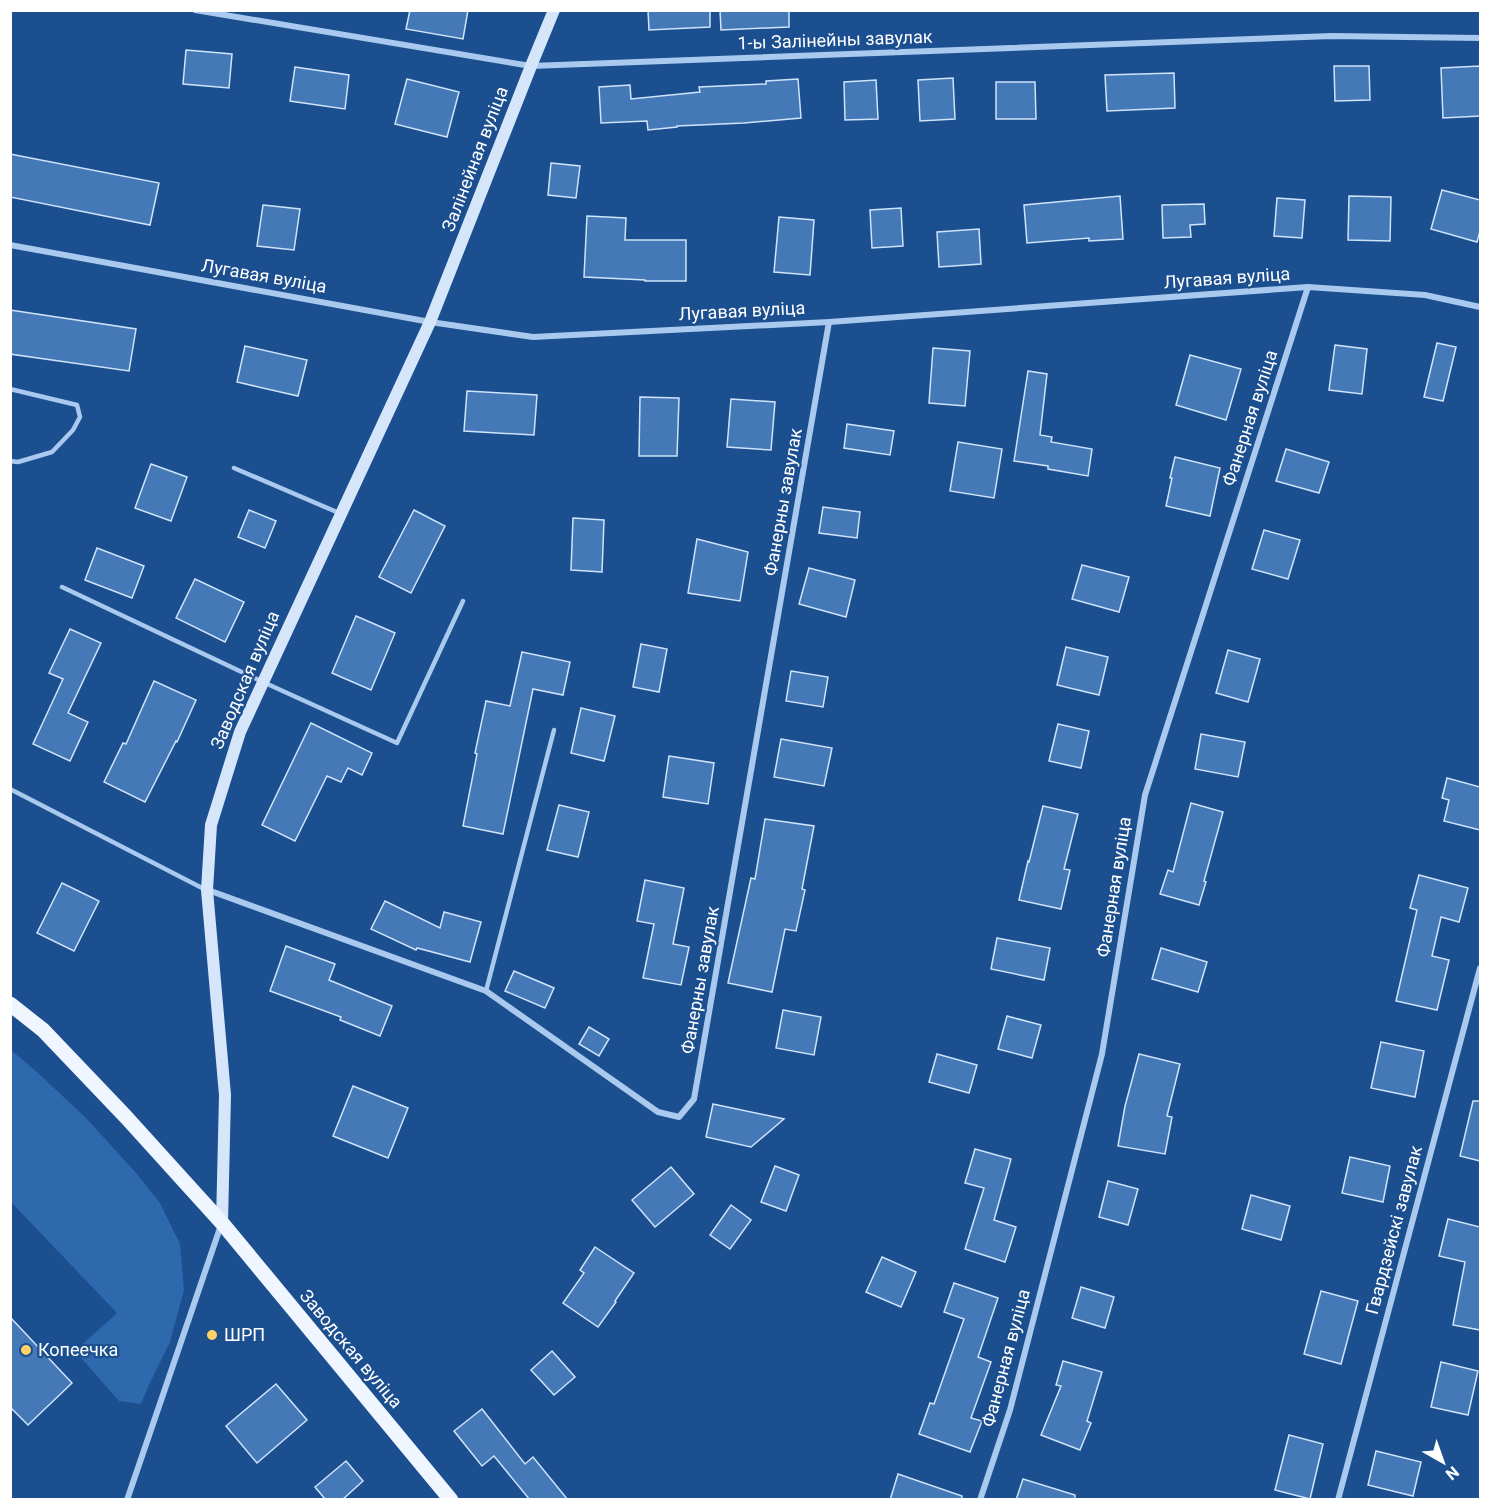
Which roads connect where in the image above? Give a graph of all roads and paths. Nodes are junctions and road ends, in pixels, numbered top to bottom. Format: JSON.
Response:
{"nodes":[{"id":1,"x":195,"y":10,"type":"edge"},
{"id":2,"x":554,"y":10,"type":"edge"},
{"id":3,"x":1480,"y":38,"type":"edge"},
{"id":4,"x":531,"y":66,"type":"junction"},
{"id":5,"x":10,"y":245,"type":"edge"},
{"id":6,"x":1308,"y":287,"type":"junction"},
{"id":7,"x":1480,"y":307,"type":"edge"},
{"id":8,"x":430,"y":322,"type":"junction"},
{"id":9,"x":829,"y":322,"type":"junction"},
{"id":10,"x":10,"y":389,"type":"edge"},
{"id":11,"x":10,"y":461,"type":"edge"},
{"id":12,"x":234,"y":468,"type":"dead end"},
{"id":13,"x":341,"y":514,"type":"junction"},
{"id":14,"x":62,"y":587,"type":"dead end"},
{"id":15,"x":463,"y":601,"type":"dead end"},
{"id":16,"x":263,"y":682,"type":"junction"},
{"id":17,"x":554,"y":730,"type":"dead end"},
{"id":18,"x":10,"y":789,"type":"edge"},
{"id":19,"x":207,"y":890,"type":"junction"},
{"id":20,"x":1480,"y":968,"type":"edge"},
{"id":21,"x":486,"y":991,"type":"junction"},
{"id":22,"x":10,"y":1004,"type":"edge"},
{"id":23,"x":222,"y":1224,"type":"junction"},
{"id":24,"x":127,"y":1500,"type":"edge"},
{"id":25,"x":451,"y":1500,"type":"edge"},
{"id":26,"x":980,"y":1500,"type":"edge"},
{"id":27,"x":1338,"y":1500,"type":"edge"}],
"edges":[{"from":1,"to":4,"type":"street","name":"1-ы Залінейны завулак"},
{"from":2,"to":4,"type":"street","name":"Залінейная вуліца"},
{"from":3,"to":4,"type":"street","name":"1-ы Залінейны завулак"},
{"from":4,"to":8,"type":"street","name":"Залінейная вуліца"},
{"from":5,"to":8,"type":"street","name":"Лугавая вуліца"},
{"from":6,"to":7,"type":"street","name":"Лугавая вуліца"},
{"from":6,"to":9,"type":"street","name":"Лугавая вуліца"},
{"from":6,"to":26,"type":"street","name":"Фанерная вуліца"},
{"from":8,"to":9,"type":"street","name":"Лугавая вуліца"},
{"from":8,"to":13,"type":"street","name":"Заводская вуліца"},
{"from":9,"to":21,"type":"street","name":"Фанерны завулак"},
{"from":10,"to":11,"type":"lane"},
{"from":12,"to":13,"type":"lane"},
{"from":13,"to":16,"type":"street","name":"Заводская вуліца"},
{"from":14,"to":16,"type":"lane"},
{"from":15,"to":16,"type":"lane"},
{"from":16,"to":19,"type":"street","name":"Заводская вуліца"},
{"from":17,"to":21,"type":"lane"},
{"from":18,"to":19,"type":"lane"},
{"from":19,"to":21,"type":"street","name":"Фанерны завулак"},
{"from":19,"to":23,"type":"street","name":"Заводская вуліца"},
{"from":20,"to":27,"type":"street","name":"Гвардзейскі завулак"},
{"from":22,"to":23,"type":"main road","name":"Заводская вуліца"},
{"from":23,"to":24,"type":"street"},
{"from":23,"to":25,"type":"main road","name":"Заводская вуліца"}]}
